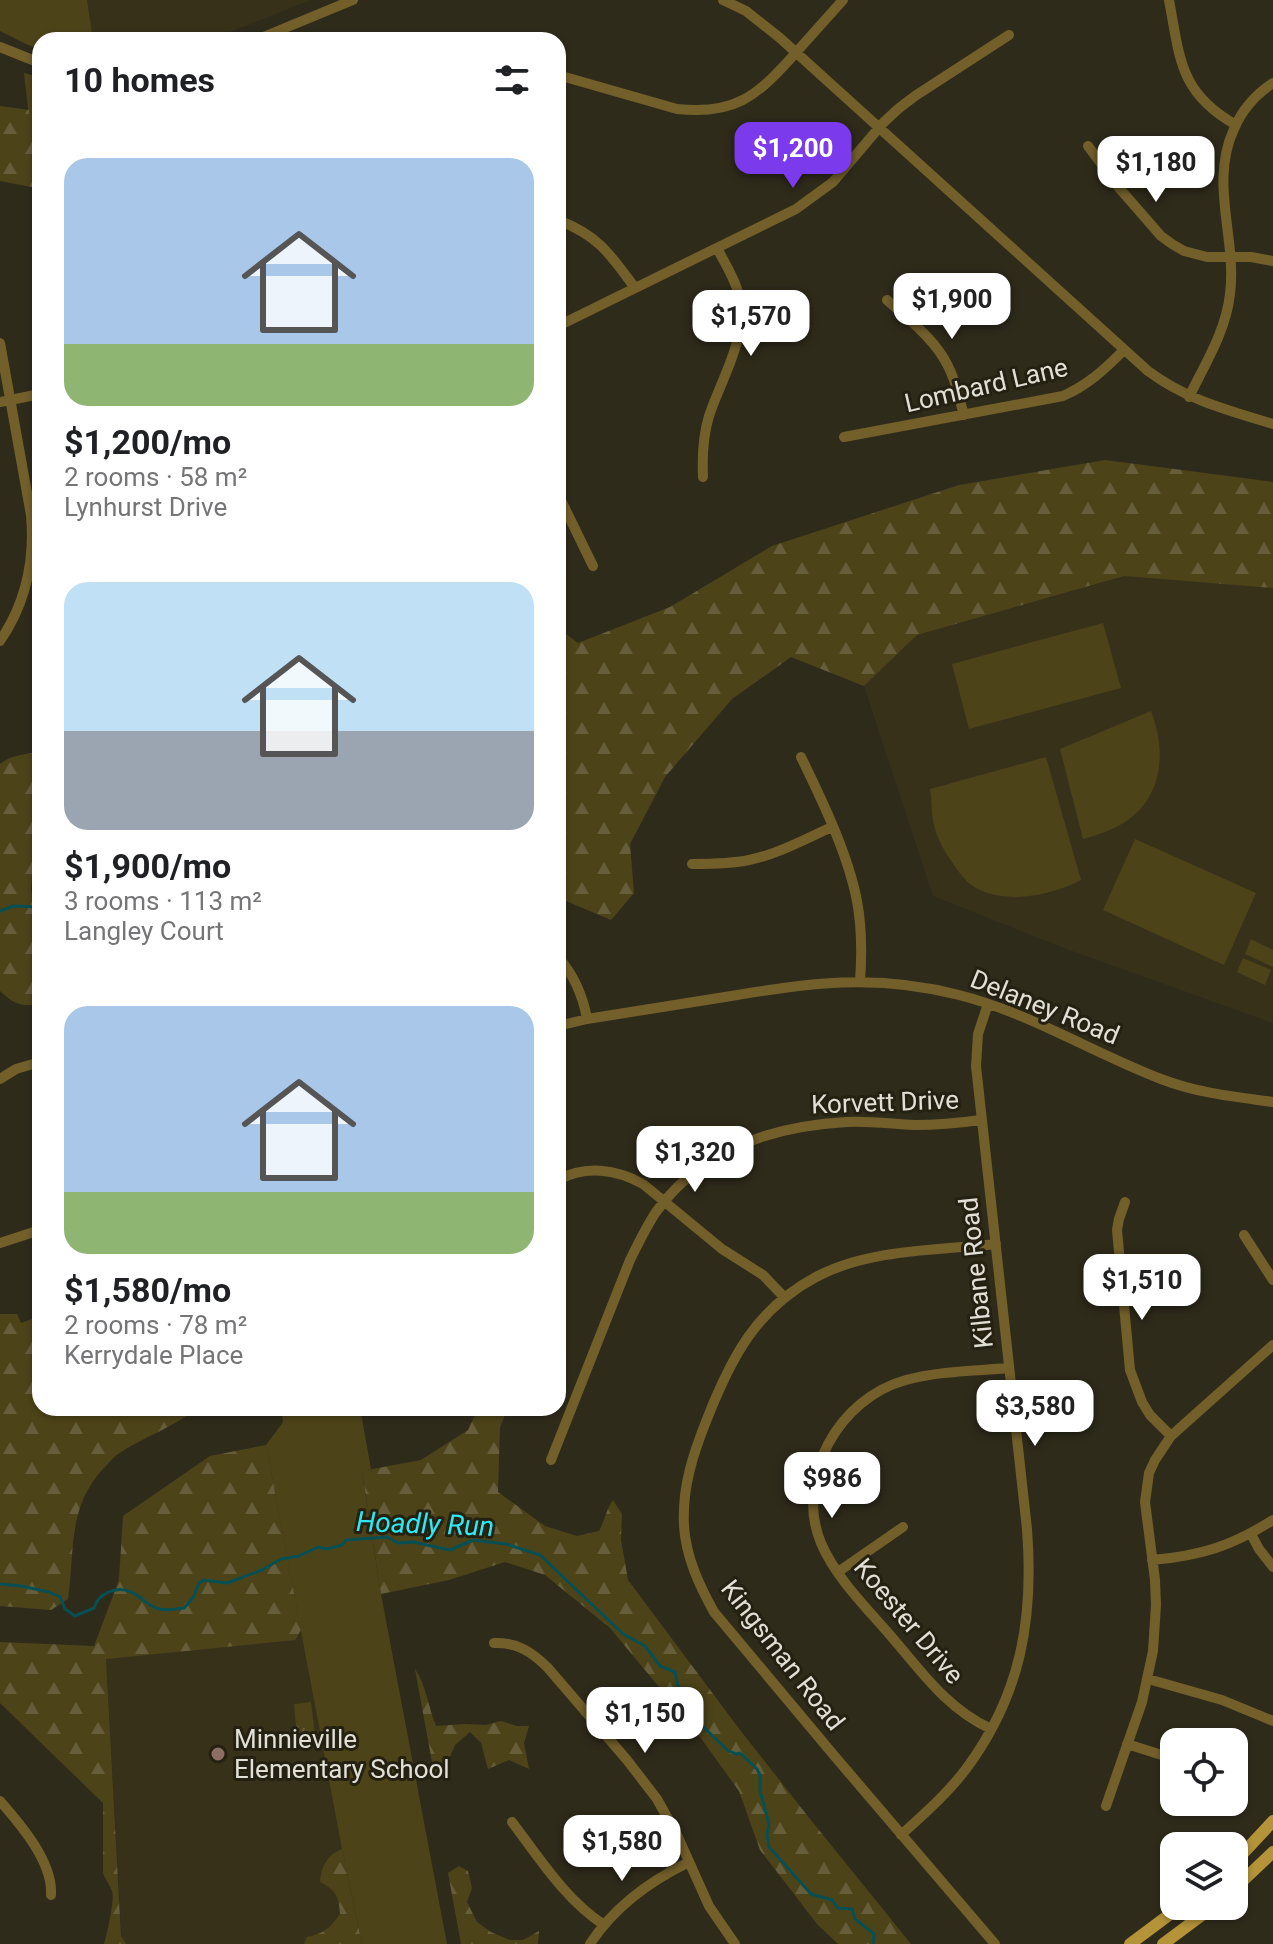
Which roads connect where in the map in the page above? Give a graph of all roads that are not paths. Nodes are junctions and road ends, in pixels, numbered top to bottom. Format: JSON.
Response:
{"nodes":[{"id":1,"x":353,"y":0,"type":"edge"},
{"id":2,"x":723,"y":0,"type":"edge"},
{"id":3,"x":843,"y":0,"type":"edge"},
{"id":4,"x":1169,"y":0,"type":"edge"},
{"id":5,"x":288,"y":27,"type":"junction"},
{"id":6,"x":276,"y":32,"type":"edge"},
{"id":7,"x":290,"y":32,"type":"edge"},
{"id":8,"x":1009,"y":35,"type":"dead end"},
{"id":9,"x":0,"y":47,"type":"edge"},
{"id":10,"x":796,"y":53,"type":"junction"},
{"id":11,"x":32,"y":60,"type":"edge"},
{"id":12,"x":566,"y":77,"type":"edge"},
{"id":13,"x":1273,"y":83,"type":"edge"},
{"id":14,"x":1236,"y":125,"type":"junction"},
{"id":15,"x":879,"y":128,"type":"junction"},
{"id":16,"x":1088,"y":146,"type":"dead end"},
{"id":17,"x":566,"y":223,"type":"edge"},
{"id":18,"x":717,"y":248,"type":"junction"},
{"id":19,"x":1230,"y":258,"type":"junction"},
{"id":20,"x":1273,"y":261,"type":"edge"},
{"id":21,"x":635,"y":288,"type":"junction"},
{"id":22,"x":887,"y":300,"type":"dead end"},
{"id":23,"x":566,"y":322,"type":"edge"},
{"id":24,"x":0,"y":343,"type":"edge"},
{"id":25,"x":1124,"y":350,"type":"junction"},
{"id":26,"x":32,"y":396,"type":"edge"},
{"id":27,"x":1189,"y":397,"type":"junction"},
{"id":28,"x":6,"y":401,"type":"edge"},
{"id":29,"x":964,"y":415,"type":"junction"},
{"id":30,"x":1273,"y":424,"type":"edge"},
{"id":31,"x":844,"y":437,"type":"dead end"},
{"id":32,"x":703,"y":477,"type":"dead end"},
{"id":33,"x":566,"y":510,"type":"edge"},
{"id":34,"x":32,"y":533,"type":"edge"},
{"id":35,"x":32,"y":557,"type":"edge"},
{"id":36,"x":593,"y":566,"type":"dead end"},
{"id":37,"x":0,"y":641,"type":"edge"},
{"id":38,"x":801,"y":757,"type":"dead end"},
{"id":39,"x":832,"y":827,"type":"junction"},
{"id":40,"x":692,"y":864,"type":"dead end"},
{"id":41,"x":566,"y":968,"type":"edge"},
{"id":42,"x":860,"y":981,"type":"junction"},
{"id":43,"x":988,"y":1004,"type":"junction"},
{"id":44,"x":587,"y":1019,"type":"junction"},
{"id":45,"x":566,"y":1024,"type":"edge"},
{"id":46,"x":32,"y":1064,"type":"edge"},
{"id":47,"x":0,"y":1079,"type":"edge"},
{"id":48,"x":1273,"y":1102,"type":"edge"},
{"id":49,"x":981,"y":1120,"type":"junction"},
{"id":50,"x":566,"y":1177,"type":"edge"},
{"id":51,"x":665,"y":1201,"type":"junction"},
{"id":52,"x":1125,"y":1202,"type":"dead end"},
{"id":53,"x":32,"y":1233,"type":"edge"},
{"id":54,"x":1244,"y":1235,"type":"dead end"},
{"id":55,"x":0,"y":1243,"type":"edge"},
{"id":56,"x":996,"y":1244,"type":"junction"},
{"id":57,"x":1273,"y":1280,"type":"edge"},
{"id":58,"x":785,"y":1298,"type":"junction"},
{"id":59,"x":1273,"y":1345,"type":"edge"},
{"id":60,"x":1008,"y":1368,"type":"junction"},
{"id":61,"x":1171,"y":1436,"type":"junction"},
{"id":62,"x":551,"y":1460,"type":"dead end"},
{"id":63,"x":1273,"y":1520,"type":"edge"},
{"id":64,"x":903,"y":1527,"type":"dead end"},
{"id":65,"x":1251,"y":1534,"type":"junction"},
{"id":66,"x":1152,"y":1560,"type":"junction"},
{"id":67,"x":1273,"y":1567,"type":"edge"},
{"id":68,"x":838,"y":1572,"type":"junction"},
{"id":69,"x":494,"y":1643,"type":"dead end"},
{"id":70,"x":1148,"y":1679,"type":"junction"},
{"id":71,"x":1273,"y":1721,"type":"edge"},
{"id":72,"x":991,"y":1729,"type":"junction"},
{"id":73,"x":1127,"y":1744,"type":"junction"},
{"id":74,"x":1160,"y":1754,"type":"edge"},
{"id":75,"x":0,"y":1801,"type":"edge"},
{"id":76,"x":1106,"y":1806,"type":"dead end"},
{"id":77,"x":1273,"y":1821,"type":"edge"},
{"id":78,"x":512,"y":1822,"type":"dead end"},
{"id":79,"x":901,"y":1835,"type":"junction"},
{"id":80,"x":1248,"y":1848,"type":"edge"},
{"id":81,"x":1273,"y":1852,"type":"edge"},
{"id":82,"x":689,"y":1862,"type":"junction"},
{"id":83,"x":1248,"y":1876,"type":"edge"},
{"id":84,"x":51,"y":1895,"type":"dead end"},
{"id":85,"x":1162,"y":1920,"type":"edge"},
{"id":86,"x":1195,"y":1920,"type":"edge"},
{"id":87,"x":604,"y":1925,"type":"junction"},
{"id":88,"x":590,"y":1944,"type":"edge"},
{"id":89,"x":735,"y":1944,"type":"edge"},
{"id":90,"x":995,"y":1944,"type":"edge"},
{"id":91,"x":1130,"y":1944,"type":"edge"},
{"id":92,"x":1163,"y":1944,"type":"edge"}],
"edges":[{"from":1,"to":5,"type":"street"},
{"from":2,"to":10,"type":"street"},
{"from":3,"to":10,"type":"street"},
{"from":4,"to":14,"type":"street"},
{"from":5,"to":6,"type":"street"},
{"from":5,"to":7,"type":"street"},
{"from":8,"to":15,"type":"street"},
{"from":9,"to":11,"type":"street"},
{"from":10,"to":12,"type":"street"},
{"from":10,"to":15,"type":"street"},
{"from":13,"to":14,"type":"street"},
{"from":14,"to":19,"type":"street"},
{"from":15,"to":18,"type":"street"},
{"from":15,"to":25,"type":"street"},
{"from":16,"to":19,"type":"street"},
{"from":17,"to":21,"type":"street"},
{"from":18,"to":21,"type":"street"},
{"from":18,"to":32,"type":"street"},
{"from":19,"to":20,"type":"street"},
{"from":19,"to":27,"type":"street"},
{"from":21,"to":23,"type":"street"},
{"from":22,"to":29,"type":"street"},
{"from":24,"to":28,"type":"street"},
{"from":25,"to":27,"type":"street"},
{"from":25,"to":29,"type":"street","name":"Lombard Lane"},
{"from":26,"to":28,"type":"street"},
{"from":27,"to":30,"type":"street"},
{"from":28,"to":34,"type":"street"},
{"from":29,"to":31,"type":"street","name":"Lombard Lane"},
{"from":33,"to":36,"type":"street"},
{"from":35,"to":37,"type":"street"},
{"from":38,"to":39,"type":"street"},
{"from":39,"to":40,"type":"street"},
{"from":39,"to":42,"type":"street"},
{"from":41,"to":44,"type":"street"},
{"from":42,"to":43,"type":"street","name":"Delaney Road"},
{"from":42,"to":44,"type":"street","name":"Delaney Road"},
{"from":43,"to":48,"type":"street","name":"Delaney Road"},
{"from":43,"to":49,"type":"street","name":"Kilbane Road"},
{"from":44,"to":45,"type":"street","name":"Delaney Road"},
{"from":46,"to":47,"type":"street"},
{"from":49,"to":51,"type":"street","name":"Korvett Drive"},
{"from":49,"to":56,"type":"street","name":"Kilbane Road"},
{"from":50,"to":51,"type":"street"},
{"from":51,"to":58,"type":"street"},
{"from":51,"to":62,"type":"street","name":"Korvett Drive"},
{"from":52,"to":61,"type":"street"},
{"from":53,"to":55,"type":"street"},
{"from":54,"to":57,"type":"street"},
{"from":56,"to":58,"type":"street","name":"Kingsman Road"},
{"from":56,"to":60,"type":"street","name":"Kilbane Road"},
{"from":58,"to":79,"type":"street","name":"Kingsman Road"},
{"from":59,"to":61,"type":"street"},
{"from":60,"to":68,"type":"street","name":"Koester Drive"},
{"from":60,"to":72,"type":"street","name":"Kilbane Road"},
{"from":61,"to":66,"type":"street"},
{"from":63,"to":65,"type":"street"},
{"from":64,"to":68,"type":"street"},
{"from":65,"to":66,"type":"street"},
{"from":65,"to":67,"type":"street"},
{"from":66,"to":70,"type":"street"},
{"from":68,"to":72,"type":"street","name":"Koester Drive"},
{"from":69,"to":82,"type":"street"},
{"from":70,"to":71,"type":"street"},
{"from":70,"to":73,"type":"street"},
{"from":72,"to":79,"type":"street","name":"Kilbane Road"},
{"from":73,"to":74,"type":"street"},
{"from":73,"to":76,"type":"street"},
{"from":75,"to":84,"type":"street"},
{"from":77,"to":80,"type":"main road"},
{"from":78,"to":87,"type":"street"},
{"from":79,"to":90,"type":"street","name":"Kingsman Road"},
{"from":81,"to":83,"type":"main road"},
{"from":82,"to":87,"type":"street"},
{"from":82,"to":89,"type":"street"},
{"from":85,"to":91,"type":"main road"},
{"from":86,"to":92,"type":"main road"},
{"from":87,"to":88,"type":"street"}]}
